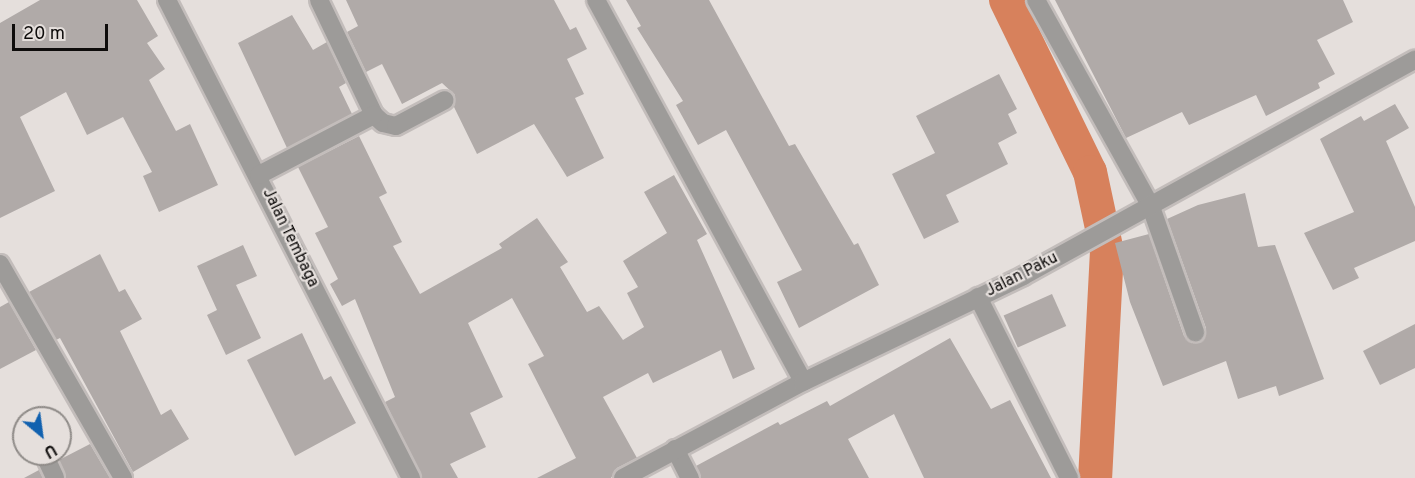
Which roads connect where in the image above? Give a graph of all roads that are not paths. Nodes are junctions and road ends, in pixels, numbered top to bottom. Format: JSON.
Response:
{"nodes":[{"id":1,"x":167,"y":0,"type":"edge"},
{"id":2,"x":319,"y":0,"type":"edge"},
{"id":3,"x":596,"y":0,"type":"edge"},
{"id":4,"x":1035,"y":0,"type":"edge"},
{"id":5,"x":1415,"y":60,"type":"edge"},
{"id":6,"x":445,"y":100,"type":"dead end"},
{"id":7,"x":374,"y":115,"type":"junction"},
{"id":8,"x":259,"y":175,"type":"junction"},
{"id":9,"x":1150,"y":207,"type":"junction"},
{"id":10,"x":0,"y":264,"type":"edge"},
{"id":11,"x":978,"y":297,"type":"junction"},
{"id":12,"x":1195,"y":332,"type":"dead end"},
{"id":13,"x":803,"y":382,"type":"junction"},
{"id":14,"x":675,"y":449,"type":"junction"},
{"id":15,"x":123,"y":478,"type":"edge"},
{"id":16,"x":411,"y":478,"type":"edge"},
{"id":17,"x":623,"y":478,"type":"edge"},
{"id":18,"x":690,"y":478,"type":"edge"},
{"id":19,"x":1069,"y":478,"type":"edge"}],
"edges":[{"from":1,"to":8,"type":"street","name":"Jalan Tembaga"},
{"from":2,"to":7,"type":"street"},
{"from":3,"to":13,"type":"street"},
{"from":4,"to":9,"type":"street"},
{"from":5,"to":9,"type":"street","name":"Jalan Paku"},
{"from":6,"to":7,"type":"street"},
{"from":7,"to":8,"type":"street"},
{"from":8,"to":16,"type":"street","name":"Jalan Tembaga"},
{"from":9,"to":11,"type":"street","name":"Jalan Paku"},
{"from":9,"to":12,"type":"street"},
{"from":10,"to":15,"type":"street"},
{"from":11,"to":13,"type":"street","name":"Jalan Paku"},
{"from":11,"to":19,"type":"street"},
{"from":13,"to":14,"type":"street","name":"Jalan Paku"},
{"from":14,"to":17,"type":"street","name":"Jalan Paku"},
{"from":14,"to":18,"type":"street"}]}
